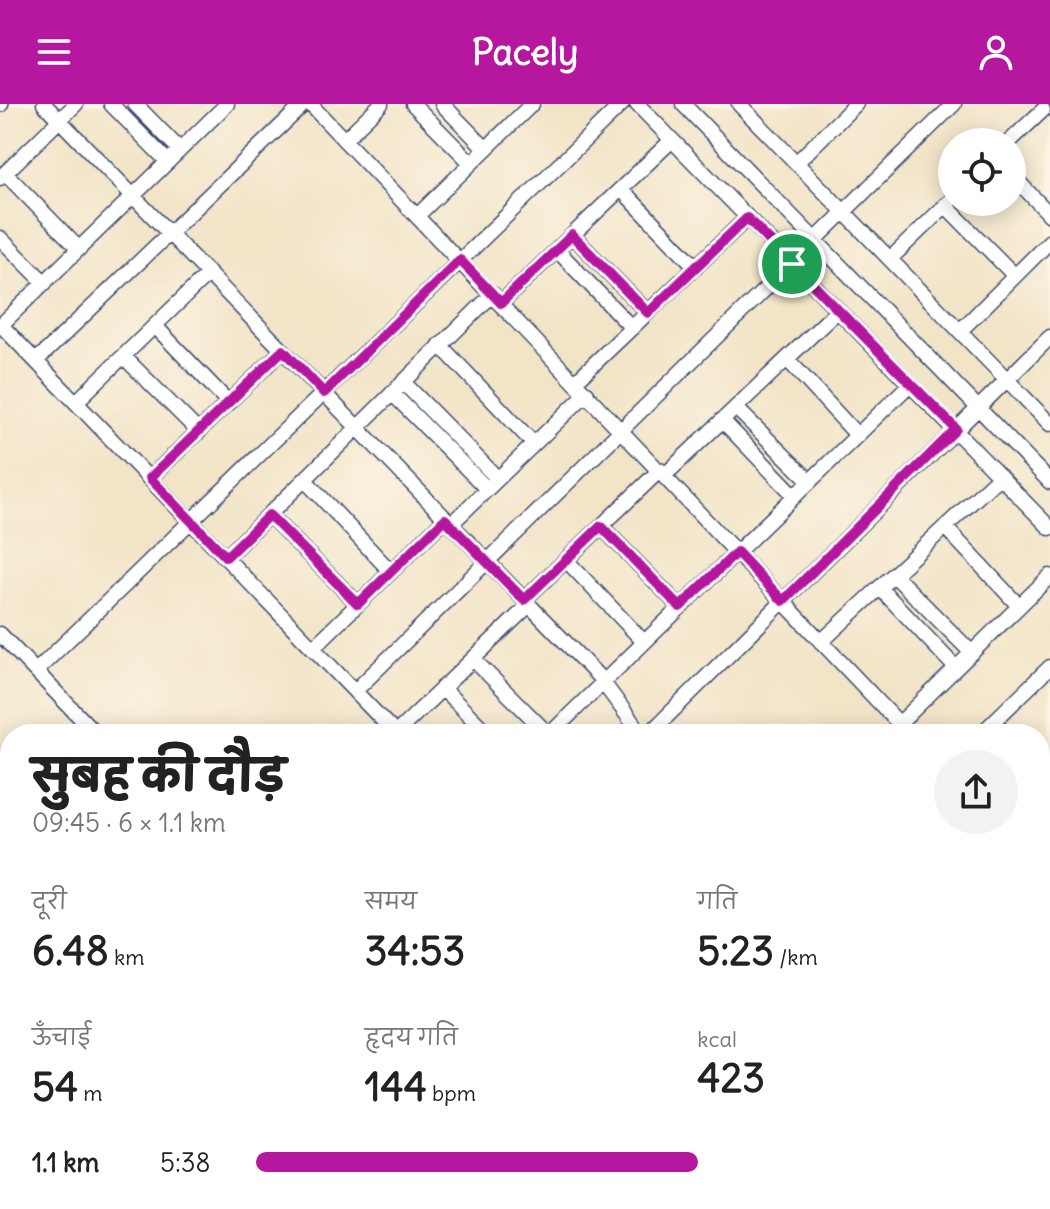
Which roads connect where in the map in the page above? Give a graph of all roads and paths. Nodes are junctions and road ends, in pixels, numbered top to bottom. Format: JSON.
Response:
{"nodes":[{"id":1,"x":44,"y":104,"type":"edge"},
{"id":2,"x":76,"y":104,"type":"edge"},
{"id":3,"x":111,"y":104,"type":"edge"},
{"id":4,"x":135,"y":104,"type":"edge"},
{"id":5,"x":307,"y":104,"type":"edge"},
{"id":6,"x":381,"y":104,"type":"edge"},
{"id":7,"x":413,"y":104,"type":"edge"},
{"id":8,"x":442,"y":104,"type":"edge"},
{"id":9,"x":532,"y":104,"type":"edge"},
{"id":10,"x":622,"y":104,"type":"edge"},
{"id":11,"x":637,"y":104,"type":"edge"},
{"id":12,"x":683,"y":104,"type":"edge"},
{"id":13,"x":739,"y":104,"type":"edge"},
{"id":14,"x":954,"y":104,"type":"edge"},
{"id":15,"x":852,"y":105,"type":"edge"},
{"id":16,"x":218,"y":107,"type":"edge"},
{"id":17,"x":1043,"y":110,"type":"edge"},
{"id":18,"x":60,"y":120,"type":"junction"},
{"id":19,"x":1024,"y":128,"type":"edge"},
{"id":20,"x":344,"y":140,"type":"junction"},
{"id":21,"x":672,"y":140,"type":"junction"},
{"id":22,"x":486,"y":149,"type":"junction"},
{"id":23,"x":180,"y":150,"type":"junction"},
{"id":24,"x":168,"y":162,"type":"junction"},
{"id":25,"x":471,"y":163,"type":"junction"},
{"id":26,"x":796,"y":163,"type":"junction"},
{"id":27,"x":2,"y":176,"type":"edge"},
{"id":28,"x":621,"y":189,"type":"junction"},
{"id":29,"x":1026,"y":190,"type":"edge"},
{"id":30,"x":134,"y":195,"type":"junction"},
{"id":31,"x":844,"y":212,"type":"junction"},
{"id":32,"x":938,"y":213,"type":"edge"},
{"id":33,"x":1050,"y":215,"type":"edge"},
{"id":34,"x":417,"y":216,"type":"junction"},
{"id":35,"x":961,"y":216,"type":"edge"},
{"id":36,"x":747,"y":218,"type":"junction"},
{"id":37,"x":170,"y":233,"type":"junction"},
{"id":38,"x":572,"y":235,"type":"junction"},
{"id":39,"x":0,"y":238,"type":"edge"},
{"id":40,"x":815,"y":241,"type":"junction"},
{"id":41,"x":1050,"y":241,"type":"edge"},
{"id":42,"x":79,"y":249,"type":"junction"},
{"id":43,"x":557,"y":250,"type":"junction"},
{"id":44,"x":890,"y":259,"type":"junction"},
{"id":45,"x":460,"y":260,"type":"junction"},
{"id":46,"x":792,"y":264,"type":"junction"},
{"id":47,"x":696,"y":267,"type":"junction"},
{"id":48,"x":209,"y":273,"type":"junction"},
{"id":49,"x":1015,"y":276,"type":"junction"},
{"id":50,"x":45,"y":283,"type":"junction"},
{"id":51,"x":497,"y":298,"type":"junction"},
{"id":52,"x":837,"y":311,"type":"junction"},
{"id":53,"x":648,"y":313,"type":"junction"},
{"id":54,"x":1,"y":324,"type":"edge"},
{"id":55,"x":155,"y":326,"type":"junction"},
{"id":56,"x":632,"y":328,"type":"junction"},
{"id":57,"x":960,"y":331,"type":"junction"},
{"id":58,"x":1050,"y":337,"type":"edge"},
{"id":59,"x":440,"y":345,"type":"junction"},
{"id":60,"x":283,"y":350,"type":"junction"},
{"id":61,"x":123,"y":356,"type":"junction"},
{"id":62,"x":787,"y":359,"type":"junction"},
{"id":63,"x":36,"y":361,"type":"junction"},
{"id":64,"x":1006,"y":379,"type":"junction"},
{"id":65,"x":576,"y":381,"type":"junction"},
{"id":66,"x":909,"y":385,"type":"junction"},
{"id":67,"x":398,"y":388,"type":"junction"},
{"id":68,"x":324,"y":393,"type":"junction"},
{"id":69,"x":587,"y":393,"type":"junction"},
{"id":70,"x":76,"y":402,"type":"junction"},
{"id":71,"x":229,"y":403,"type":"junction"},
{"id":72,"x":977,"y":407,"type":"junction"},
{"id":73,"x":736,"y":408,"type":"junction"},
{"id":74,"x":722,"y":420,"type":"junction"},
{"id":75,"x":1050,"y":424,"type":"edge"},
{"id":76,"x":357,"y":428,"type":"junction"},
{"id":77,"x":956,"y":429,"type":"junction"},
{"id":78,"x":622,"y":430,"type":"junction"},
{"id":79,"x":199,"y":432,"type":"junction"},
{"id":80,"x":857,"y":435,"type":"junction"},
{"id":81,"x":534,"y":444,"type":"junction"},
{"id":82,"x":662,"y":473,"type":"junction"},
{"id":83,"x":1000,"y":476,"type":"junction"},
{"id":84,"x":150,"y":478,"type":"junction"},
{"id":85,"x":305,"y":480,"type":"junction"},
{"id":86,"x":810,"y":481,"type":"junction"},
{"id":87,"x":1050,"y":482,"type":"edge"},
{"id":88,"x":492,"y":484,"type":"junction"},
{"id":89,"x":795,"y":496,"type":"junction"},
{"id":90,"x":269,"y":515,"type":"junction"},
{"id":91,"x":191,"y":521,"type":"junction"},
{"id":92,"x":448,"y":522,"type":"junction"},
{"id":93,"x":601,"y":526,"type":"junction"},
{"id":94,"x":945,"y":527,"type":"junction"},
{"id":95,"x":1050,"y":528,"type":"edge"},
{"id":96,"x":737,"y":552,"type":"junction"},
{"id":97,"x":226,"y":557,"type":"junction"},
{"id":98,"x":566,"y":560,"type":"junction"},
{"id":99,"x":487,"y":561,"type":"junction"},
{"id":100,"x":391,"y":572,"type":"junction"},
{"id":101,"x":894,"y":575,"type":"junction"},
{"id":102,"x":1050,"y":576,"type":"edge"},
{"id":103,"x":880,"y":588,"type":"junction"},
{"id":104,"x":783,"y":601,"type":"junction"},
{"id":105,"x":527,"y":603,"type":"junction"},
{"id":106,"x":358,"y":604,"type":"junction"},
{"id":107,"x":1019,"y":606,"type":"junction"},
{"id":108,"x":680,"y":607,"type":"junction"},
{"id":109,"x":0,"y":634,"type":"edge"},
{"id":110,"x":644,"y":642,"type":"junction"},
{"id":111,"x":821,"y":642,"type":"junction"},
{"id":112,"x":313,"y":648,"type":"junction"},
{"id":113,"x":972,"y":653,"type":"junction"},
{"id":114,"x":473,"y":659,"type":"junction"},
{"id":115,"x":1050,"y":667,"type":"edge"},
{"id":116,"x":956,"y":668,"type":"junction"},
{"id":117,"x":36,"y":671,"type":"junction"},
{"id":118,"x":603,"y":682,"type":"junction"},
{"id":119,"x":442,"y":688,"type":"junction"},
{"id":120,"x":355,"y":691,"type":"junction"},
{"id":121,"x":86,"y":724,"type":"edge"},
{"id":122,"x":386,"y":724,"type":"edge"},
{"id":123,"x":406,"y":724,"type":"edge"},
{"id":124,"x":478,"y":724,"type":"edge"},
{"id":125,"x":539,"y":724,"type":"edge"},
{"id":126,"x":559,"y":724,"type":"edge"},
{"id":127,"x":634,"y":724,"type":"edge"},
{"id":128,"x":659,"y":724,"type":"edge"},
{"id":129,"x":899,"y":724,"type":"edge"},
{"id":130,"x":908,"y":724,"type":"edge"},
{"id":131,"x":991,"y":724,"type":"edge"}],
"edges":[{"from":1,"to":18,"type":"street"},
{"from":2,"to":18,"type":"street"},
{"from":3,"to":24,"type":"street"},
{"from":4,"to":23,"type":"street"},
{"from":5,"to":20,"type":"street"},
{"from":5,"to":37,"type":"street"},
{"from":6,"to":20,"type":"street"},
{"from":7,"to":25,"type":"street"},
{"from":8,"to":22,"type":"street"},
{"from":9,"to":22,"type":"street"},
{"from":10,"to":45,"type":"street"},
{"from":11,"to":21,"type":"street"},
{"from":12,"to":40,"type":"street"},
{"from":13,"to":26,"type":"street"},
{"from":14,"to":31,"type":"street"},
{"from":15,"to":26,"type":"street"},
{"from":16,"to":23,"type":"street"},
{"from":17,"to":19,"type":"street"},
{"from":18,"to":27,"type":"street"},
{"from":18,"to":30,"type":"street"},
{"from":20,"to":34,"type":"street"},
{"from":21,"to":28,"type":"street"},
{"from":21,"to":36,"type":"street"},
{"from":22,"to":25,"type":"street"},
{"from":23,"to":24,"type":"street"},
{"from":24,"to":30,"type":"street"},
{"from":25,"to":34,"type":"street"},
{"from":26,"to":31,"type":"street"},
{"from":27,"to":42,"type":"street"},
{"from":28,"to":38,"type":"street"},
{"from":28,"to":47,"type":"street"},
{"from":29,"to":33,"type":"street"},
{"from":30,"to":37,"type":"street"},
{"from":30,"to":42,"type":"street"},
{"from":31,"to":40,"type":"street"},
{"from":31,"to":44,"type":"street"},
{"from":32,"to":44,"type":"street"},
{"from":34,"to":45,"type":"street"},
{"from":35,"to":49,"type":"street"},
{"from":36,"to":46,"type":"street"},
{"from":36,"to":47,"type":"street"},
{"from":37,"to":48,"type":"street"},
{"from":37,"to":63,"type":"street"},
{"from":38,"to":43,"type":"street"},
{"from":38,"to":53,"type":"street"},
{"from":39,"to":50,"type":"street"},
{"from":40,"to":46,"type":"street"},
{"from":40,"to":72,"type":"street"},
{"from":41,"to":49,"type":"street"},
{"from":42,"to":50,"type":"street"},
{"from":43,"to":51,"type":"street"},
{"from":43,"to":56,"type":"street"},
{"from":44,"to":57,"type":"street"},
{"from":45,"to":51,"type":"street"},
{"from":45,"to":68,"type":"street"},
{"from":46,"to":52,"type":"street"},
{"from":46,"to":78,"type":"street"},
{"from":47,"to":53,"type":"street"},
{"from":48,"to":55,"type":"street"},
{"from":48,"to":60,"type":"street"},
{"from":49,"to":57,"type":"street"},
{"from":50,"to":54,"type":"street"},
{"from":51,"to":59,"type":"street"},
{"from":51,"to":65,"type":"street"},
{"from":52,"to":62,"type":"street"},
{"from":52,"to":66,"type":"street"},
{"from":53,"to":56,"type":"street"},
{"from":54,"to":63,"type":"street"},
{"from":55,"to":61,"type":"street"},
{"from":55,"to":71,"type":"street"},
{"from":56,"to":65,"type":"street"},
{"from":57,"to":64,"type":"street"},
{"from":58,"to":64,"type":"street"},
{"from":59,"to":67,"type":"street"},
{"from":59,"to":81,"type":"street"},
{"from":60,"to":68,"type":"street"},
{"from":60,"to":71,"type":"street"},
{"from":61,"to":70,"type":"street"},
{"from":61,"to":79,"type":"street"},
{"from":62,"to":73,"type":"street"},
{"from":62,"to":80,"type":"street"},
{"from":63,"to":70,"type":"street"},
{"from":64,"to":72,"type":"street"},
{"from":64,"to":75,"type":"street"},
{"from":65,"to":69,"type":"street"},
{"from":66,"to":77,"type":"street"},
{"from":66,"to":80,"type":"street"},
{"from":67,"to":76,"type":"street"},
{"from":67,"to":88,"type":"street"},
{"from":68,"to":76,"type":"street"},
{"from":68,"to":91,"type":"street"},
{"from":69,"to":78,"type":"street"},
{"from":69,"to":81,"type":"street"},
{"from":70,"to":84,"type":"street"},
{"from":71,"to":79,"type":"street"},
{"from":72,"to":77,"type":"street"},
{"from":72,"to":87,"type":"street"},
{"from":73,"to":74,"type":"street"},
{"from":73,"to":86,"type":"street"},
{"from":74,"to":82,"type":"street"},
{"from":74,"to":89,"type":"street"},
{"from":76,"to":85,"type":"street"},
{"from":76,"to":92,"type":"street"},
{"from":77,"to":83,"type":"street"},
{"from":77,"to":104,"type":"street"},
{"from":78,"to":82,"type":"street"},
{"from":78,"to":99,"type":"street"},
{"from":79,"to":84,"type":"street"},
{"from":80,"to":86,"type":"street"},
{"from":81,"to":88,"type":"street"},
{"from":82,"to":93,"type":"street"},
{"from":82,"to":96,"type":"street"},
{"from":83,"to":94,"type":"street"},
{"from":83,"to":95,"type":"street"},
{"from":84,"to":91,"type":"street"},
{"from":85,"to":90,"type":"street"},
{"from":85,"to":100,"type":"street"},
{"from":86,"to":89,"type":"street"},
{"from":88,"to":92,"type":"street"},
{"from":89,"to":96,"type":"street"},
{"from":90,"to":97,"type":"street"},
{"from":90,"to":106,"type":"street"},
{"from":91,"to":97,"type":"street"},
{"from":91,"to":117,"type":"street"},
{"from":92,"to":99,"type":"street"},
{"from":92,"to":100,"type":"street"},
{"from":93,"to":98,"type":"street"},
{"from":93,"to":108,"type":"street"},
{"from":94,"to":101,"type":"street"},
{"from":94,"to":107,"type":"street"},
{"from":96,"to":104,"type":"street"},
{"from":96,"to":108,"type":"street"},
{"from":97,"to":112,"type":"street"},
{"from":98,"to":105,"type":"street"},
{"from":98,"to":110,"type":"street"},
{"from":99,"to":105,"type":"street"},
{"from":99,"to":120,"type":"street"},
{"from":100,"to":106,"type":"street"},
{"from":101,"to":103,"type":"street"},
{"from":101,"to":113,"type":"street"},
{"from":102,"to":107,"type":"street"},
{"from":103,"to":111,"type":"street"},
{"from":103,"to":116,"type":"street"},
{"from":104,"to":111,"type":"street"},
{"from":104,"to":128,"type":"street"},
{"from":105,"to":114,"type":"street"},
{"from":105,"to":118,"type":"street"},
{"from":106,"to":112,"type":"street"},
{"from":107,"to":113,"type":"street"},
{"from":108,"to":110,"type":"street"},
{"from":109,"to":117,"type":"street"},
{"from":110,"to":118,"type":"street"},
{"from":111,"to":129,"type":"street"},
{"from":112,"to":120,"type":"street"},
{"from":113,"to":116,"type":"street"},
{"from":114,"to":119,"type":"street"},
{"from":114,"to":125,"type":"street"},
{"from":115,"to":131,"type":"street"},
{"from":116,"to":130,"type":"street"},
{"from":117,"to":121,"type":"street"},
{"from":118,"to":126,"type":"street"},
{"from":118,"to":127,"type":"street"},
{"from":119,"to":123,"type":"street"},
{"from":119,"to":124,"type":"street"},
{"from":120,"to":122,"type":"street"}]}
